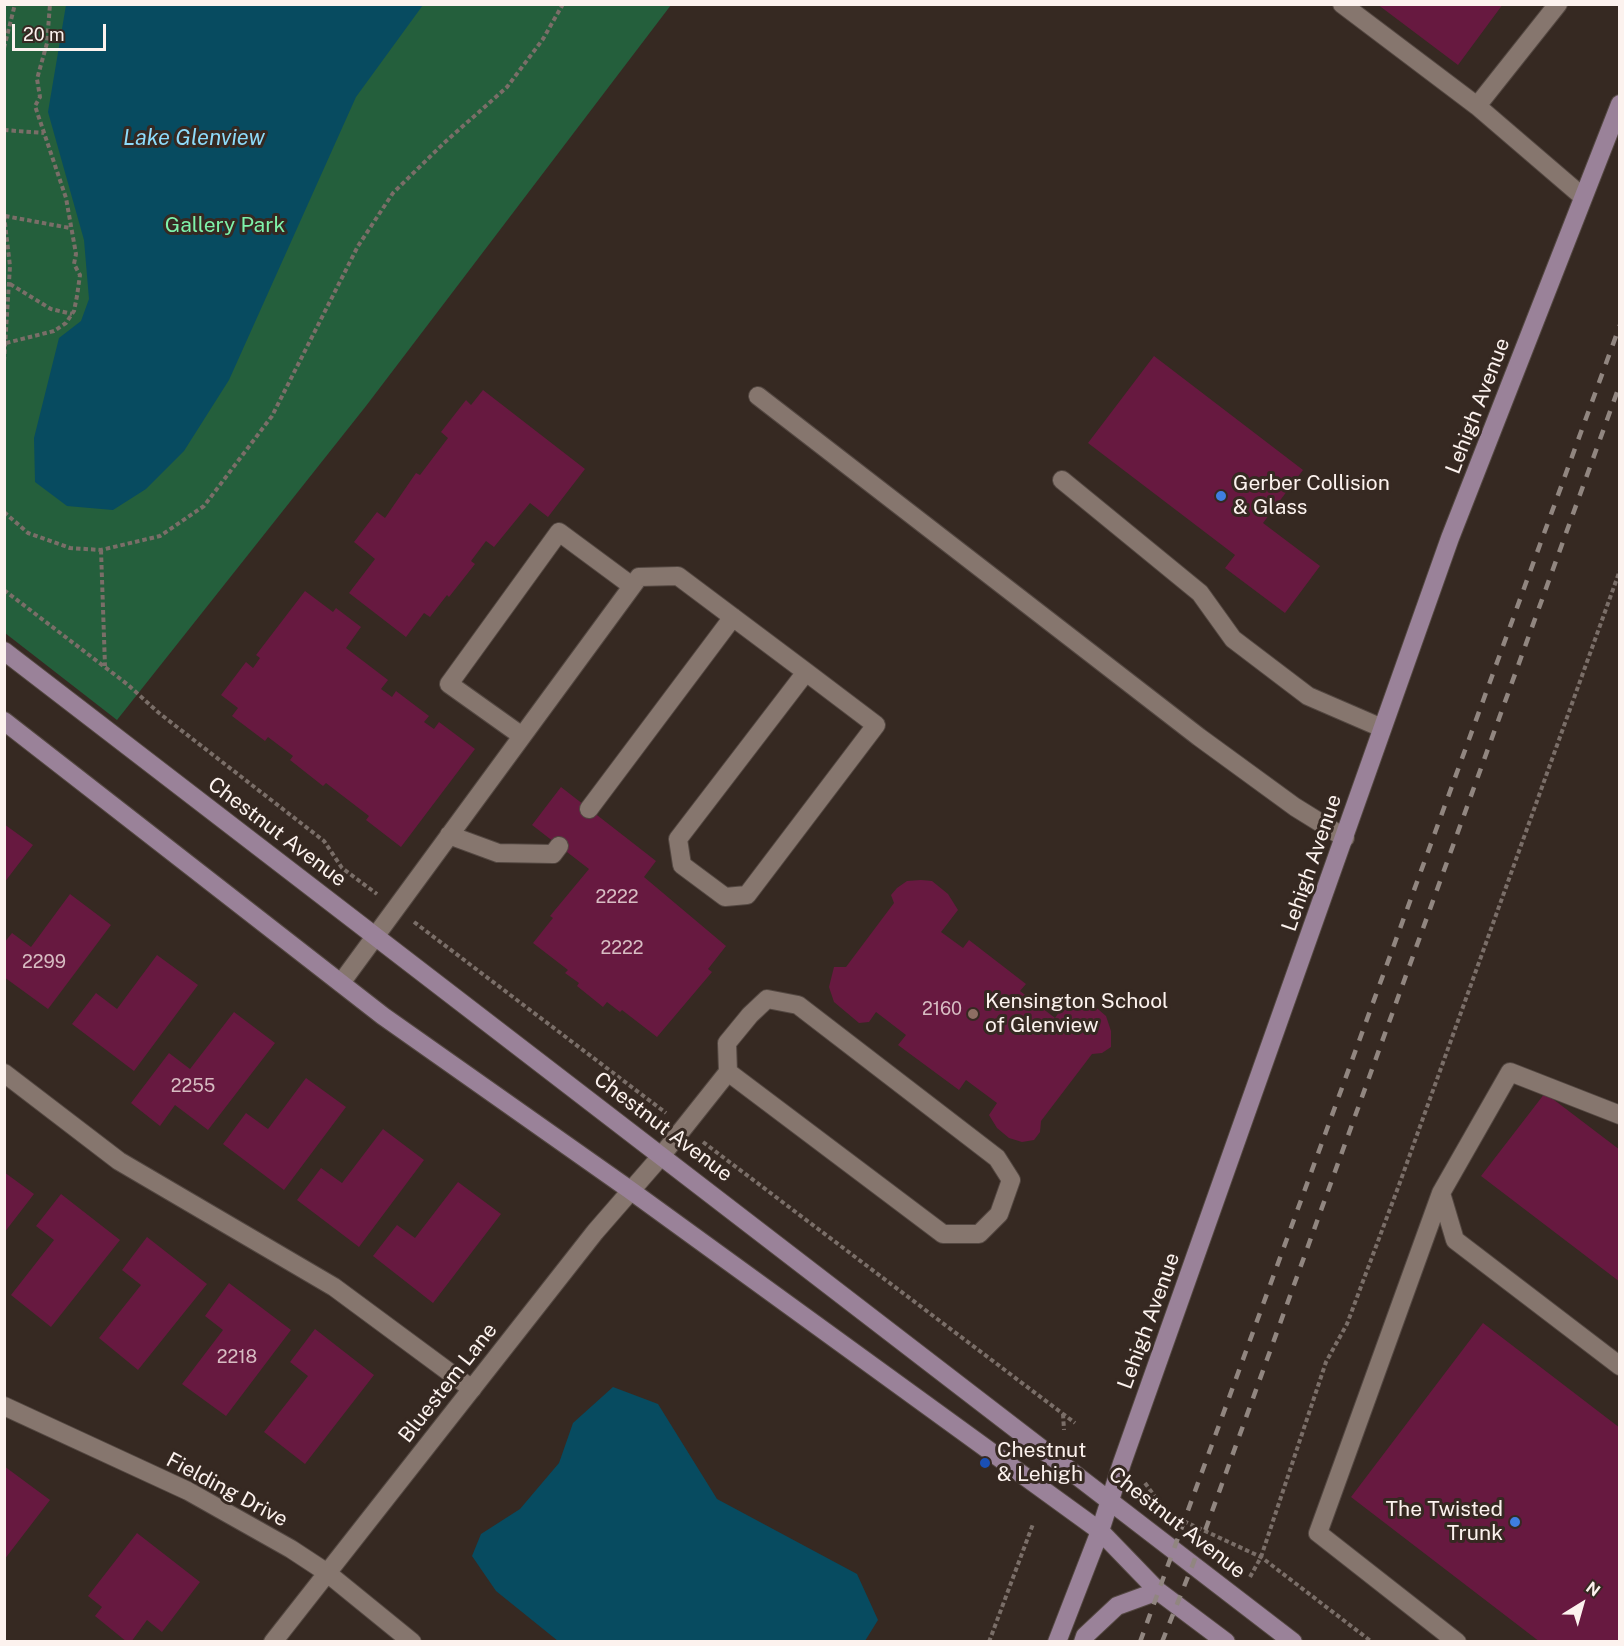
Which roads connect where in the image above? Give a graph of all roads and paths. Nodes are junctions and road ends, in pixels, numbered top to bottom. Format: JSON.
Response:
{"nodes":[{"id":1,"x":15,"y":4,"type":"edge"},
{"id":2,"x":50,"y":4,"type":"edge"},
{"id":3,"x":563,"y":4,"type":"edge"},
{"id":4,"x":1342,"y":4,"type":"edge"},
{"id":5,"x":1558,"y":4,"type":"edge"},
{"id":6,"x":4,"y":48,"type":"edge"},
{"id":7,"x":1620,"y":104,"type":"edge"},
{"id":8,"x":1477,"y":106,"type":"junction"},
{"id":9,"x":4,"y":130,"type":"edge"},
{"id":10,"x":44,"y":133,"type":"junction"},
{"id":11,"x":1583,"y":197,"type":"junction"},
{"id":12,"x":5,"y":216,"type":"edge"},
{"id":13,"x":70,"y":228,"type":"junction"},
{"id":14,"x":10,"y":284,"type":"junction"},
{"id":15,"x":72,"y":314,"type":"junction"},
{"id":16,"x":6,"y":343,"type":"edge"},
{"id":17,"x":4,"y":362,"type":"edge"},
{"id":18,"x":758,"y":396,"type":"dead end"},
{"id":19,"x":1062,"y":480,"type":"dead end"},
{"id":20,"x":4,"y":512,"type":"edge"},
{"id":21,"x":101,"y":550,"type":"junction"},
{"id":22,"x":1620,"y":570,"type":"edge"},
{"id":23,"x":632,"y":586,"type":"junction"},
{"id":24,"x":4,"y":590,"type":"edge"},
{"id":25,"x":733,"y":617,"type":"junction"},
{"id":26,"x":4,"y":651,"type":"edge"},
{"id":27,"x":105,"y":667,"type":"junction"},
{"id":28,"x":806,"y":672,"type":"junction"},
{"id":29,"x":4,"y":721,"type":"edge"},
{"id":30,"x":1382,"y":728,"type":"junction"},
{"id":31,"x":522,"y":736,"type":"junction"},
{"id":32,"x":589,"y":809,"type":"dead end"},
{"id":33,"x":449,"y":835,"type":"junction"},
{"id":34,"x":1345,"y":838,"type":"junction"},
{"id":35,"x":559,"y":846,"type":"dead end"},
{"id":36,"x":395,"y":908,"type":"junction"},
{"id":37,"x":376,"y":935,"type":"junction"},
{"id":38,"x":341,"y":983,"type":"junction"},
{"id":39,"x":728,"y":1072,"type":"junction"},
{"id":40,"x":4,"y":1073,"type":"edge"},
{"id":41,"x":1620,"y":1116,"type":"edge"},
{"id":42,"x":684,"y":1127,"type":"junction"},
{"id":43,"x":662,"y":1155,"type":"junction"},
{"id":44,"x":630,"y":1190,"type":"junction"},
{"id":45,"x":1441,"y":1193,"type":"junction"},
{"id":46,"x":1620,"y":1366,"type":"edge"},
{"id":47,"x":472,"y":1389,"type":"junction"},
{"id":48,"x":4,"y":1406,"type":"edge"},
{"id":49,"x":1063,"y":1414,"type":"junction"},
{"id":50,"x":1076,"y":1423,"type":"dead end"},
{"id":51,"x":1064,"y":1430,"type":"dead end"},
{"id":52,"x":1145,"y":1483,"type":"dead end"},
{"id":53,"x":1110,"y":1498,"type":"junction"},
{"id":54,"x":1033,"y":1524,"type":"dead end"},
{"id":55,"x":1100,"y":1531,"type":"junction"},
{"id":56,"x":1261,"y":1557,"type":"junction"},
{"id":57,"x":326,"y":1572,"type":"junction"},
{"id":58,"x":1246,"y":1584,"type":"dead end"},
{"id":59,"x":1158,"y":1591,"type":"junction"},
{"id":60,"x":273,"y":1641,"type":"edge"},
{"id":61,"x":412,"y":1641,"type":"edge"},
{"id":62,"x":989,"y":1641,"type":"edge"},
{"id":63,"x":1057,"y":1641,"type":"edge"},
{"id":64,"x":1083,"y":1641,"type":"edge"},
{"id":65,"x":1226,"y":1641,"type":"edge"},
{"id":66,"x":1293,"y":1641,"type":"edge"},
{"id":67,"x":1372,"y":1641,"type":"edge"},
{"id":68,"x":1457,"y":1641,"type":"edge"}],
"edges":[{"from":1,"to":6,"type":"path"},
{"from":2,"to":10,"type":"path"},
{"from":3,"to":21,"type":"path"},
{"from":4,"to":8,"type":"street"},
{"from":5,"to":8,"type":"street"},
{"from":7,"to":11,"type":"street","name":"Lehigh Avenue"},
{"from":8,"to":11,"type":"street"},
{"from":9,"to":10,"type":"path"},
{"from":10,"to":13,"type":"path"},
{"from":11,"to":30,"type":"street","name":"Lehigh Avenue"},
{"from":12,"to":13,"type":"path"},
{"from":12,"to":14,"type":"path"},
{"from":13,"to":15,"type":"path"},
{"from":14,"to":15,"type":"path"},
{"from":14,"to":16,"type":"path"},
{"from":15,"to":16,"type":"path"},
{"from":16,"to":17,"type":"path"},
{"from":18,"to":34,"type":"street"},
{"from":19,"to":30,"type":"street"},
{"from":20,"to":21,"type":"path"},
{"from":21,"to":27,"type":"path"},
{"from":22,"to":56,"type":"path"},
{"from":23,"to":25,"type":"street"},
{"from":23,"to":31,"type":"street"},
{"from":23,"to":31,"type":"street"},
{"from":24,"to":27,"type":"path"},
{"from":25,"to":28,"type":"street"},
{"from":25,"to":32,"type":"street"},
{"from":26,"to":37,"type":"street","name":"Chestnut Avenue"},
{"from":27,"to":36,"type":"path"},
{"from":28,"to":28,"type":"street"},
{"from":29,"to":38,"type":"street"},
{"from":30,"to":34,"type":"street","name":"Lehigh Avenue"},
{"from":31,"to":33,"type":"street"},
{"from":33,"to":35,"type":"street"},
{"from":33,"to":36,"type":"street"},
{"from":34,"to":53,"type":"street","name":"Lehigh Avenue"},
{"from":36,"to":37,"type":"street"},
{"from":36,"to":42,"type":"path"},
{"from":37,"to":38,"type":"street"},
{"from":37,"to":43,"type":"street","name":"Chestnut Avenue"},
{"from":38,"to":44,"type":"street"},
{"from":39,"to":39,"type":"street"},
{"from":39,"to":42,"type":"street","name":"Bluestem Lane"},
{"from":40,"to":47,"type":"street"},
{"from":41,"to":45,"type":"street"},
{"from":42,"to":43,"type":"street","name":"Bluestem Lane"},
{"from":42,"to":49,"type":"path"},
{"from":43,"to":44,"type":"street","name":"Bluestem Lane"},
{"from":43,"to":53,"type":"street","name":"Chestnut Avenue"},
{"from":44,"to":47,"type":"street","name":"Bluestem Lane"},
{"from":44,"to":55,"type":"street"},
{"from":45,"to":46,"type":"street"},
{"from":45,"to":68,"type":"street"},
{"from":47,"to":57,"type":"street","name":"Bluestem Lane"},
{"from":48,"to":57,"type":"street","name":"Fielding Drive"},
{"from":49,"to":50,"type":"path"},
{"from":49,"to":51,"type":"path"},
{"from":52,"to":56,"type":"path"},
{"from":53,"to":55,"type":"street","name":"Lehigh Avenue"},
{"from":53,"to":66,"type":"street","name":"Chestnut Avenue"},
{"from":54,"to":62,"type":"path"},
{"from":55,"to":59,"type":"street"},
{"from":55,"to":63,"type":"street","name":"Lehigh Avenue"},
{"from":56,"to":58,"type":"path"},
{"from":56,"to":67,"type":"path"},
{"from":57,"to":60,"type":"street","name":"Bluestem Lane"},
{"from":57,"to":61,"type":"street","name":"Fielding Drive"},
{"from":59,"to":64,"type":"street"},
{"from":59,"to":65,"type":"street"}]}
